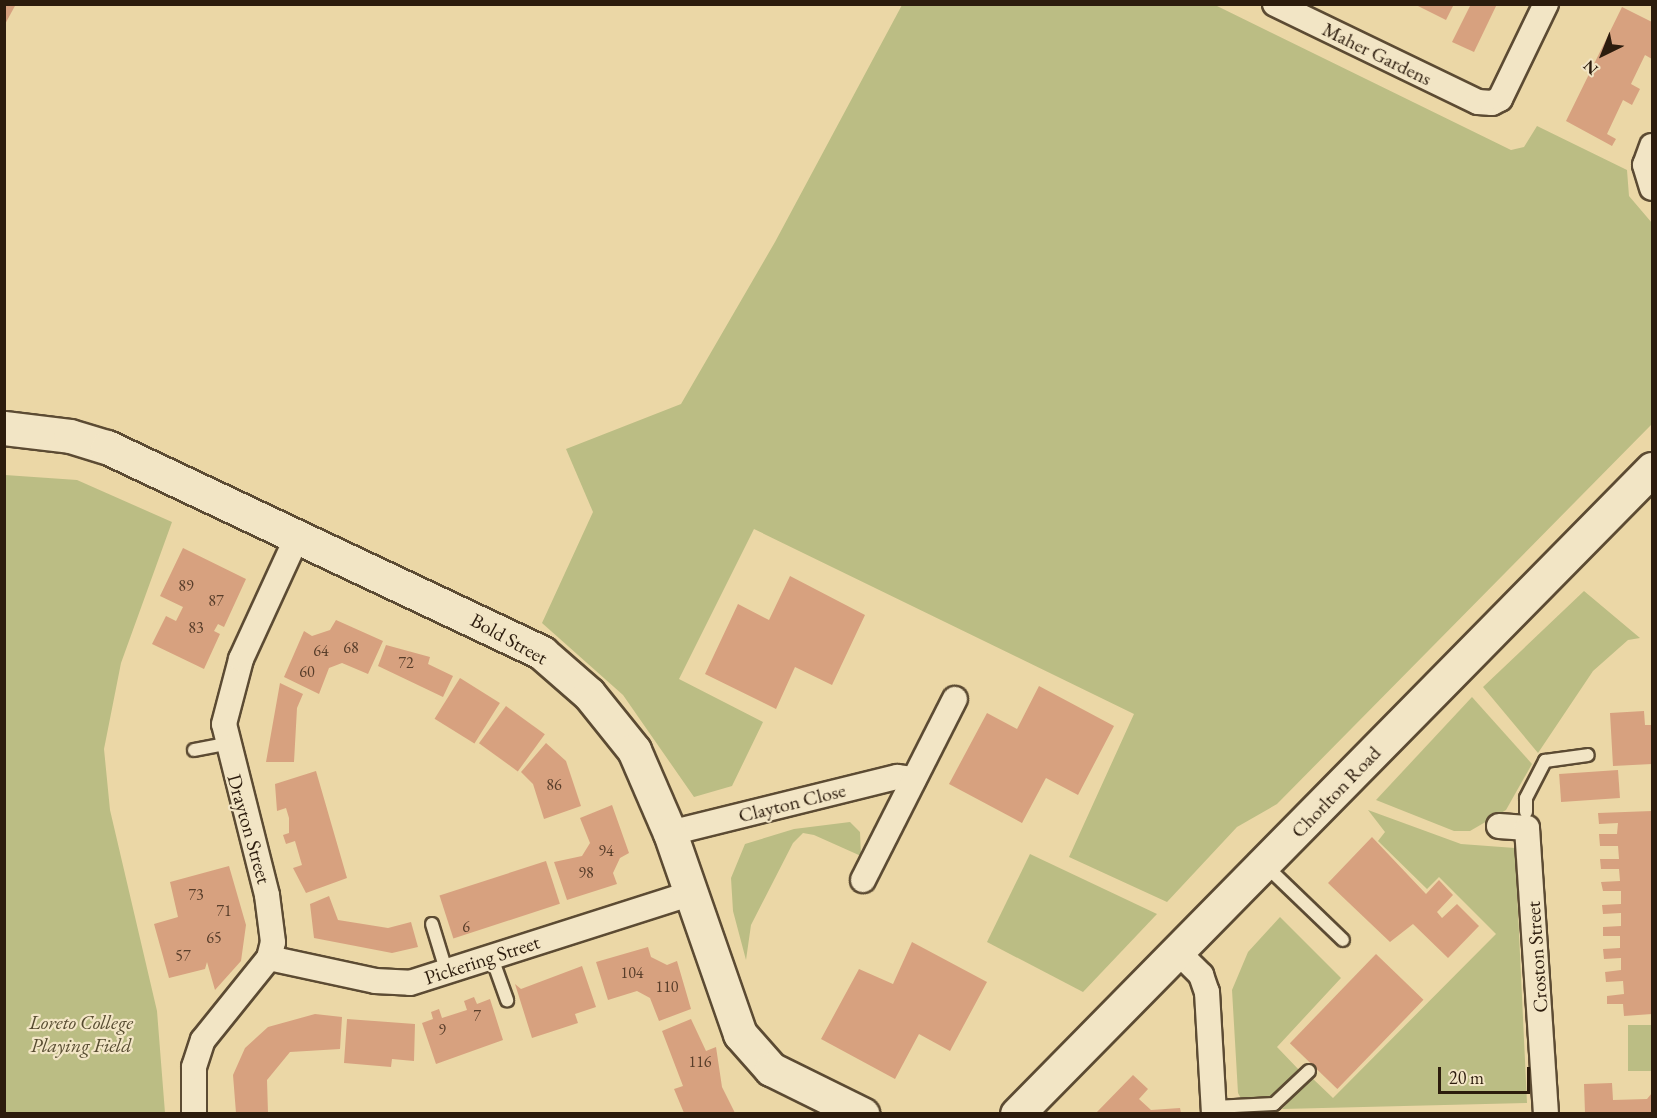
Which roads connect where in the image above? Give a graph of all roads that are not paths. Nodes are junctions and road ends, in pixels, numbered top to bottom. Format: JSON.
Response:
{"nodes":[{"id":1,"x":1275,"y":4,"type":"edge"},
{"id":2,"x":1546,"y":4,"type":"edge"},
{"id":3,"x":1653,"y":146,"type":"edge"},
{"id":4,"x":1653,"y":188,"type":"edge"},
{"id":5,"x":4,"y":428,"type":"edge"},
{"id":6,"x":1653,"y":469,"type":"edge"},
{"id":7,"x":298,"y":535,"type":"junction"},
{"id":8,"x":955,"y":699,"type":"dead end"},
{"id":9,"x":226,"y":744,"type":"junction"},
{"id":10,"x":194,"y":750,"type":"dead end"},
{"id":11,"x":1588,"y":755,"type":"dead end"},
{"id":12,"x":914,"y":780,"type":"junction"},
{"id":13,"x":1527,"y":820,"type":"junction"},
{"id":14,"x":1499,"y":826,"type":"dead end"},
{"id":15,"x":670,"y":833,"type":"junction"},
{"id":16,"x":1265,"y":865,"type":"junction"},
{"id":17,"x":863,"y":880,"type":"dead end"},
{"id":18,"x":692,"y":893,"type":"junction"},
{"id":19,"x":432,"y":924,"type":"dead end"},
{"id":20,"x":1343,"y":940,"type":"dead end"},
{"id":21,"x":1178,"y":952,"type":"junction"},
{"id":22,"x":268,"y":958,"type":"junction"},
{"id":23,"x":492,"y":958,"type":"junction"},
{"id":24,"x":447,"y":973,"type":"junction"},
{"id":25,"x":507,"y":1000,"type":"dead end"},
{"id":26,"x":1309,"y":1071,"type":"dead end"},
{"id":27,"x":1214,"y":1110,"type":"edge"},
{"id":28,"x":194,"y":1113,"type":"edge"},
{"id":29,"x":862,"y":1113,"type":"edge"},
{"id":30,"x":1017,"y":1113,"type":"edge"},
{"id":31,"x":1546,"y":1113,"type":"edge"}],
"edges":[{"from":1,"to":2,"type":"street","name":"Maher Gardens"},
{"from":3,"to":4,"type":"street"},
{"from":5,"to":7,"type":"street","name":"Bold Street"},
{"from":6,"to":16,"type":"street","name":"Chorlton Road"},
{"from":7,"to":9,"type":"street","name":"Drayton Street"},
{"from":7,"to":15,"type":"street","name":"Bold Street"},
{"from":8,"to":12,"type":"street"},
{"from":9,"to":10,"type":"lane"},
{"from":9,"to":22,"type":"street","name":"Drayton Street"},
{"from":11,"to":13,"type":"lane"},
{"from":12,"to":15,"type":"street","name":"Clayton Close"},
{"from":12,"to":17,"type":"street"},
{"from":13,"to":14,"type":"street"},
{"from":13,"to":31,"type":"street","name":"Croston Street"},
{"from":15,"to":18,"type":"street","name":"Bold Street"},
{"from":16,"to":20,"type":"lane"},
{"from":16,"to":21,"type":"street","name":"Chorlton Road"},
{"from":18,"to":23,"type":"street","name":"Pickering Street"},
{"from":18,"to":29,"type":"street","name":"Bold Street"},
{"from":19,"to":24,"type":"lane"},
{"from":21,"to":27,"type":"street"},
{"from":21,"to":30,"type":"street","name":"Chorlton Road"},
{"from":22,"to":24,"type":"street","name":"Pickering Street"},
{"from":22,"to":28,"type":"street","name":"Drayton Street"},
{"from":23,"to":24,"type":"street","name":"Pickering Street"},
{"from":23,"to":25,"type":"lane"},
{"from":26,"to":27,"type":"lane"}]}
